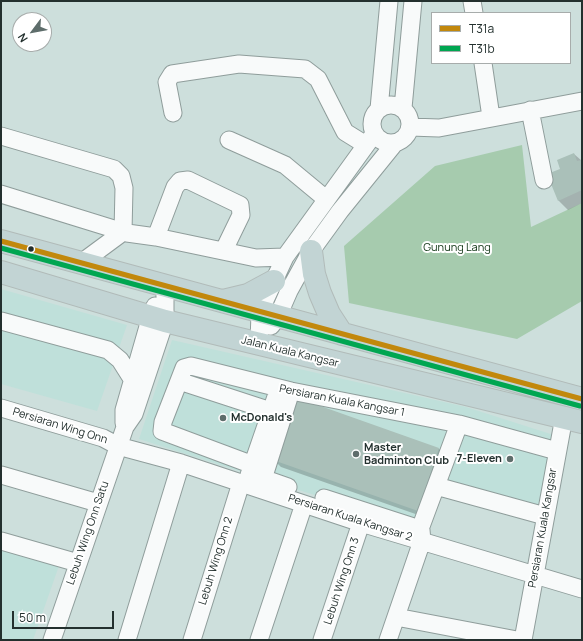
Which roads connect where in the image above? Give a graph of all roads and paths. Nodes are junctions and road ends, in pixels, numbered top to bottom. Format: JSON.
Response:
{"nodes":[{"id":1,"x":389,"y":1,"type":"edge"},
{"id":2,"x":413,"y":1,"type":"edge"},
{"id":3,"x":472,"y":1,"type":"edge"},
{"id":4,"x":474,"y":12,"type":"edge"},
{"id":5,"x":483,"y":64,"type":"edge"},
{"id":6,"x":582,"y":101,"type":"edge"},
{"id":7,"x":403,"y":108,"type":"junction"},
{"id":8,"x":379,"y":109,"type":"junction"},
{"id":9,"x":530,"y":110,"type":"junction"},
{"id":10,"x":173,"y":113,"type":"dead end"},
{"id":11,"x":490,"y":117,"type":"junction"},
{"id":12,"x":410,"y":127,"type":"junction"},
{"id":13,"x":1,"y":136,"type":"edge"},
{"id":14,"x":229,"y":140,"type":"dead end"},
{"id":15,"x":370,"y":140,"type":"junction"},
{"id":16,"x":395,"y":143,"type":"junction"},
{"id":17,"x":544,"y":180,"type":"dead end"},
{"id":18,"x":1,"y":194,"type":"edge"},
{"id":19,"x":326,"y":200,"type":"junction"},
{"id":20,"x":123,"y":232,"type":"junction"},
{"id":21,"x":156,"y":237,"type":"junction"},
{"id":22,"x":1,"y":242,"type":"edge"},
{"id":23,"x":224,"y":250,"type":"junction"},
{"id":24,"x":311,"y":251,"type":"junction"},
{"id":25,"x":285,"y":257,"type":"junction"},
{"id":26,"x":81,"y":263,"type":"junction"},
{"id":27,"x":1,"y":272,"type":"edge"},
{"id":28,"x":274,"y":281,"type":"junction"},
{"id":29,"x":165,"y":286,"type":"junction"},
{"id":30,"x":222,"y":301,"type":"junction"},
{"id":31,"x":269,"y":314,"type":"junction"},
{"id":32,"x":158,"y":319,"type":"junction"},
{"id":33,"x":1,"y":321,"type":"edge"},
{"id":34,"x":342,"y":334,"type":"junction"},
{"id":35,"x":259,"y":344,"type":"junction"},
{"id":36,"x":132,"y":380,"type":"junction"},
{"id":37,"x":179,"y":381,"type":"junction"},
{"id":38,"x":285,"y":390,"type":"junction"},
{"id":39,"x":582,"y":399,"type":"edge"},
{"id":40,"x":1,"y":408,"type":"edge"},
{"id":41,"x":271,"y":411,"type":"junction"},
{"id":42,"x":573,"y":420,"type":"edge"},
{"id":43,"x":459,"y":424,"type":"junction"},
{"id":44,"x":125,"y":427,"type":"junction"},
{"id":45,"x":118,"y":446,"type":"junction"},
{"id":46,"x":557,"y":451,"type":"junction"},
{"id":47,"x":181,"y":463,"type":"junction"},
{"id":48,"x":252,"y":465,"type":"junction"},
{"id":49,"x":1,"y":475,"type":"edge"},
{"id":50,"x":243,"y":484,"type":"junction"},
{"id":51,"x":436,"y":486,"type":"junction"},
{"id":52,"x":98,"y":503,"type":"junction"},
{"id":53,"x":304,"y":504,"type":"junction"},
{"id":54,"x":545,"y":516,"type":"junction"},
{"id":55,"x":361,"y":523,"type":"junction"},
{"id":56,"x":421,"y":535,"type":"junction"},
{"id":57,"x":1,"y":541,"type":"edge"},
{"id":58,"x":78,"y":563,"type":"junction"},
{"id":59,"x":535,"y":575,"type":"junction"},
{"id":60,"x":582,"y":589,"type":"edge"},
{"id":61,"x":396,"y":617,"type":"junction"},
{"id":62,"x":52,"y":640,"type":"edge"},
{"id":63,"x":127,"y":640,"type":"edge"},
{"id":64,"x":192,"y":640,"type":"edge"},
{"id":65,"x":259,"y":640,"type":"edge"},
{"id":66,"x":322,"y":640,"type":"edge"},
{"id":67,"x":388,"y":640,"type":"edge"},
{"id":68,"x":517,"y":640,"type":"edge"},
{"id":69,"x":523,"y":640,"type":"edge"}],
"edges":[{"from":1,"to":8,"type":"street"},
{"from":2,"to":7,"type":"street"},
{"from":3,"to":4,"type":"street"},
{"from":5,"to":11,"type":"street"},
{"from":6,"to":9,"type":"street"},
{"from":7,"to":8,"type":"street"},
{"from":7,"to":12,"type":"street"},
{"from":8,"to":15,"type":"street"},
{"from":9,"to":11,"type":"street"},
{"from":9,"to":17,"type":"street"},
{"from":10,"to":15,"type":"street"},
{"from":11,"to":12,"type":"street"},
{"from":12,"to":16,"type":"street"},
{"from":13,"to":20,"type":"street"},
{"from":14,"to":19,"type":"street"},
{"from":15,"to":16,"type":"street"},
{"from":15,"to":19,"type":"street"},
{"from":16,"to":24,"type":"street"},
{"from":18,"to":20,"type":"street"},
{"from":19,"to":25,"type":"street"},
{"from":20,"to":21,"type":"street"},
{"from":20,"to":26,"type":"street"},
{"from":21,"to":23,"type":"street"},
{"from":21,"to":23,"type":"street"},
{"from":22,"to":26,"type":"highway"},
{"from":23,"to":25,"type":"street"},
{"from":24,"to":31,"type":"street"},
{"from":24,"to":34,"type":"highway"},
{"from":25,"to":28,"type":"street"},
{"from":26,"to":29,"type":"highway"},
{"from":27,"to":32,"type":"highway","name":"Jalan Kuala Kangsar"},
{"from":28,"to":30,"type":"highway"},
{"from":28,"to":31,"type":"street"},
{"from":29,"to":30,"type":"highway"},
{"from":29,"to":32,"type":"street","name":"Lebuh Wing Onn Satu"},
{"from":30,"to":31,"type":"highway"},
{"from":31,"to":34,"type":"highway"},
{"from":31,"to":35,"type":"street"},
{"from":32,"to":35,"type":"highway","name":"Jalan Kuala Kangsar"},
{"from":32,"to":36,"type":"street","name":"Lebuh Wing Onn Satu"},
{"from":32,"to":44,"type":"street","name":"Lebuh Wing Onn Satu"},
{"from":33,"to":36,"type":"street"},
{"from":34,"to":39,"type":"highway"},
{"from":35,"to":42,"type":"highway","name":"Jalan Kuala Kangsar"},
{"from":36,"to":44,"type":"street","name":"Lebuh Wing Onn Satu"},
{"from":37,"to":38,"type":"street","name":"Persiaran Kuala Kangsar 1"},
{"from":37,"to":41,"type":"street"},
{"from":37,"to":48,"type":"street","name":"Persiaran Kuala Kangsar 1"},
{"from":38,"to":41,"type":"street","name":"Lebuh Wing Onn 2"},
{"from":38,"to":43,"type":"street","name":"Persiaran Kuala Kangsar 1"},
{"from":38,"to":56,"type":"street"},
{"from":40,"to":45,"type":"street","name":"Persiaran Wing Onn"},
{"from":41,"to":48,"type":"street","name":"Lebuh Wing Onn 2"},
{"from":42,"to":46,"type":"street","name":"Persiaran Kuala Kangsar"},
{"from":43,"to":46,"type":"street","name":"Persiaran Kuala Kangsar 1"},
{"from":43,"to":51,"type":"street"},
{"from":44,"to":45,"type":"street","name":"Lebuh Wing Onn Satu"},
{"from":45,"to":47,"type":"street","name":"Persiaran Kuala Kangsar 2"},
{"from":45,"to":52,"type":"street","name":"Lebuh Wing Onn Satu"},
{"from":46,"to":54,"type":"street","name":"Persiaran Kuala Kangsar"},
{"from":47,"to":50,"type":"street","name":"Persiaran Kuala Kangsar 2"},
{"from":47,"to":63,"type":"street"},
{"from":48,"to":50,"type":"street","name":"Lebuh Wing Onn 2"},
{"from":49,"to":52,"type":"street"},
{"from":50,"to":53,"type":"street","name":"Persiaran Kuala Kangsar 2"},
{"from":50,"to":64,"type":"street","name":"Lebuh Wing Onn 2"},
{"from":51,"to":54,"type":"street"},
{"from":51,"to":56,"type":"street"},
{"from":52,"to":58,"type":"street","name":"Lebuh Wing Onn Satu"},
{"from":53,"to":55,"type":"street","name":"Persiaran Kuala Kangsar 2"},
{"from":53,"to":65,"type":"street"},
{"from":54,"to":59,"type":"street","name":"Persiaran Kuala Kangsar"},
{"from":55,"to":56,"type":"street","name":"Persiaran Kuala Kangsar 2"},
{"from":55,"to":66,"type":"street","name":"Lebuh Wing Onn 3"},
{"from":56,"to":59,"type":"street","name":"Persiaran Kuala Kangsar 2"},
{"from":56,"to":61,"type":"street"},
{"from":57,"to":58,"type":"street"},
{"from":58,"to":62,"type":"street","name":"Lebuh Wing Onn Satu"},
{"from":59,"to":60,"type":"street","name":"Persiaran Kuala Kangsar 2"},
{"from":59,"to":69,"type":"street","name":"Persiaran Kuala Kangsar"},
{"from":61,"to":67,"type":"street"},
{"from":61,"to":68,"type":"street"}]}
